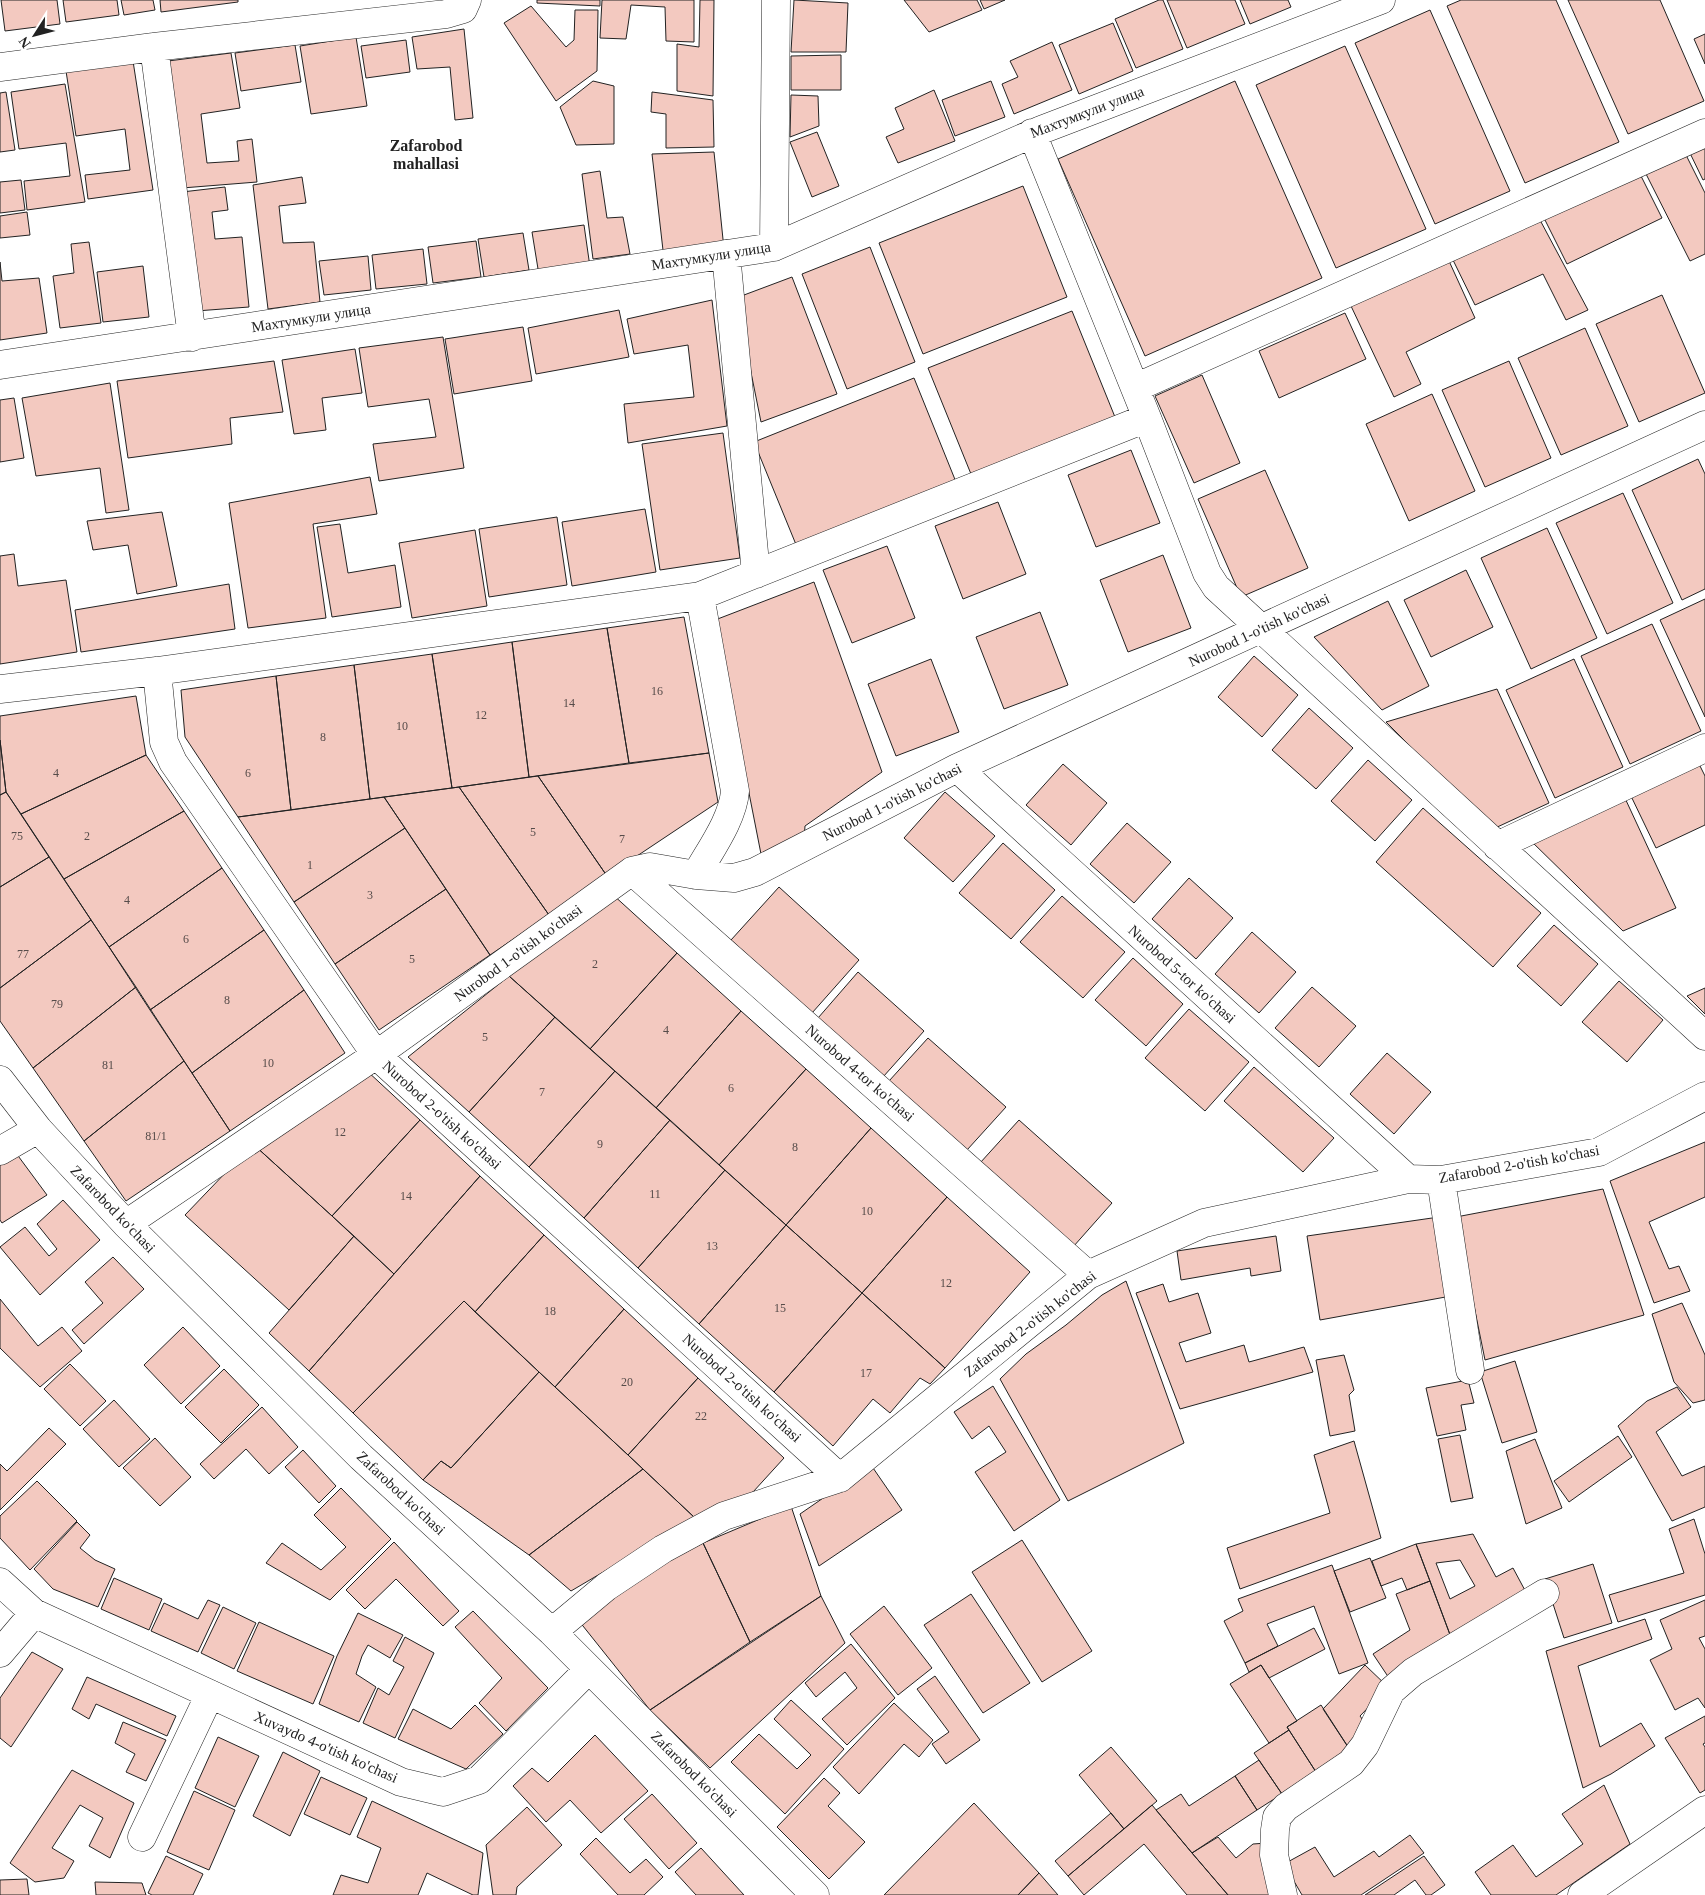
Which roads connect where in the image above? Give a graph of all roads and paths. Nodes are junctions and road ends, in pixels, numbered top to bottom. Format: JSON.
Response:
{"nodes":[{"id":1,"x":467,"y":0,"type":"edge"},
{"id":2,"x":776,"y":0,"type":"edge"},
{"id":3,"x":1381,"y":0,"type":"edge"},
{"id":4,"x":154,"y":47,"type":"junction"},
{"id":5,"x":0,"y":67,"type":"edge"},
{"id":6,"x":1032,"y":133,"type":"junction"},
{"id":7,"x":1705,"y":133,"type":"edge"},
{"id":8,"x":774,"y":247,"type":"junction"},
{"id":9,"x":726,"y":254,"type":"junction"},
{"id":10,"x":192,"y":337,"type":"junction"},
{"id":11,"x":0,"y":366,"type":"edge"},
{"id":12,"x":1135,"y":388,"type":"junction"},
{"id":13,"x":1147,"y":418,"type":"junction"},
{"id":14,"x":1705,"y":425,"type":"edge"},
{"id":15,"x":756,"y":574,"type":"junction"},
{"id":16,"x":700,"y":596,"type":"junction"},
{"id":17,"x":1261,"y":630,"type":"junction"},
{"id":18,"x":157,"y":671,"type":"junction"},
{"id":19,"x":0,"y":689,"type":"edge"},
{"id":20,"x":1705,"y":748,"type":"edge"},
{"id":21,"x":957,"y":768,"type":"junction"},
{"id":22,"x":1497,"y":846,"type":"junction"},
{"id":23,"x":632,"y":872,"type":"junction"},
{"id":24,"x":696,"y":875,"type":"junction"},
{"id":25,"x":1705,"y":1036,"type":"edge"},
{"id":26,"x":376,"y":1055,"type":"junction"},
{"id":27,"x":0,"y":1080,"type":"edge"},
{"id":28,"x":1705,"y":1096,"type":"edge"},
{"id":29,"x":38,"y":1129,"type":"junction"},
{"id":30,"x":0,"y":1151,"type":"edge"},
{"id":31,"x":1408,"y":1179,"type":"junction"},
{"id":32,"x":1441,"y":1180,"type":"junction"},
{"id":33,"x":126,"y":1224,"type":"junction"},
{"id":34,"x":1088,"y":1274,"type":"junction"},
{"id":35,"x":1470,"y":1370,"type":"dead end"},
{"id":36,"x":840,"y":1478,"type":"junction"},
{"id":37,"x":0,"y":1582,"type":"edge"},
{"id":38,"x":1545,"y":1593,"type":"dead end"},
{"id":39,"x":34,"y":1613,"type":"junction"},
{"id":40,"x":552,"y":1632,"type":"junction"},
{"id":41,"x":0,"y":1653,"type":"edge"},
{"id":42,"x":589,"y":1669,"type":"junction"},
{"id":43,"x":210,"y":1694,"type":"junction"},
{"id":44,"x":1705,"y":1810,"type":"edge"},
{"id":45,"x":142,"y":1837,"type":"dead end"},
{"id":46,"x":808,"y":1893,"type":"edge"},
{"id":47,"x":1283,"y":1895,"type":"edge"},
{"id":48,"x":1582,"y":1895,"type":"edge"}],
"edges":[{"from":1,"to":4,"type":"street"},
{"from":2,"to":8,"type":"street"},
{"from":3,"to":6,"type":"street","name":"Махтумкули улица"},
{"from":4,"to":5,"type":"street"},
{"from":4,"to":10,"type":"street"},
{"from":6,"to":8,"type":"street","name":"Махтумкули улица"},
{"from":6,"to":12,"type":"street"},
{"from":7,"to":12,"type":"street"},
{"from":8,"to":9,"type":"street","name":"Махтумкули улица"},
{"from":9,"to":10,"type":"street","name":"Махтумкули улица"},
{"from":9,"to":15,"type":"street"},
{"from":10,"to":11,"type":"street","name":"Махтумкули улица"},
{"from":12,"to":13,"type":"street"},
{"from":13,"to":15,"type":"street"},
{"from":13,"to":17,"type":"street"},
{"from":14,"to":17,"type":"street","name":"Nurobod 1-o'tish ko'chasi"},
{"from":15,"to":16,"type":"street"},
{"from":16,"to":18,"type":"street"},
{"from":16,"to":24,"type":"street"},
{"from":17,"to":21,"type":"street","name":"Nurobod 1-o'tish ko'chasi"},
{"from":17,"to":22,"type":"street"},
{"from":18,"to":19,"type":"street"},
{"from":18,"to":26,"type":"street","name":"Nurobod 2-o'tish ko'chasi"},
{"from":20,"to":22,"type":"street"},
{"from":21,"to":24,"type":"street","name":"Nurobod 1-o'tish ko'chasi"},
{"from":21,"to":31,"type":"street","name":"Nurobod 5-tor ko'chasi"},
{"from":22,"to":25,"type":"street"},
{"from":23,"to":24,"type":"street","name":"Nurobod 1-o'tish ko'chasi"},
{"from":23,"to":26,"type":"street","name":"Nurobod 1-o'tish ko'chasi"},
{"from":23,"to":34,"type":"street","name":"Nurobod 4-tor ko'chasi"},
{"from":26,"to":33,"type":"street","name":"Nurobod 1-o'tish ko'chasi"},
{"from":26,"to":36,"type":"street","name":"Nurobod 2-o'tish ko'chasi"},
{"from":27,"to":29,"type":"street","name":"Zafarobod ko'chasi"},
{"from":28,"to":32,"type":"street","name":"Zafarobod 2-o'tish ko'chasi"},
{"from":29,"to":30,"type":"street"},
{"from":29,"to":33,"type":"street","name":"Zafarobod ko'chasi"},
{"from":31,"to":32,"type":"street","name":"Zafarobod 2-o'tish ko'chasi"},
{"from":31,"to":34,"type":"street","name":"Zafarobod 2-o'tish ko'chasi"},
{"from":32,"to":35,"type":"street"},
{"from":33,"to":40,"type":"street","name":"Zafarobod ko'chasi"},
{"from":34,"to":36,"type":"street","name":"Zafarobod 2-o'tish ko'chasi"},
{"from":36,"to":40,"type":"street","name":"Zafarobod 2-o'tish ko'chasi"},
{"from":37,"to":39,"type":"street","name":"Xuvaydo 4-o'tish ko'chasi"},
{"from":38,"to":47,"type":"street"},
{"from":39,"to":41,"type":"street"},
{"from":39,"to":43,"type":"street","name":"Xuvaydo 4-o'tish ko'chasi"},
{"from":40,"to":42,"type":"street","name":"Zafarobod ko'chasi"},
{"from":42,"to":43,"type":"street","name":"Xuvaydo 4-o'tish ko'chasi"},
{"from":42,"to":46,"type":"street","name":"Zafarobod ko'chasi"},
{"from":43,"to":45,"type":"street"},
{"from":44,"to":48,"type":"street"}]}
